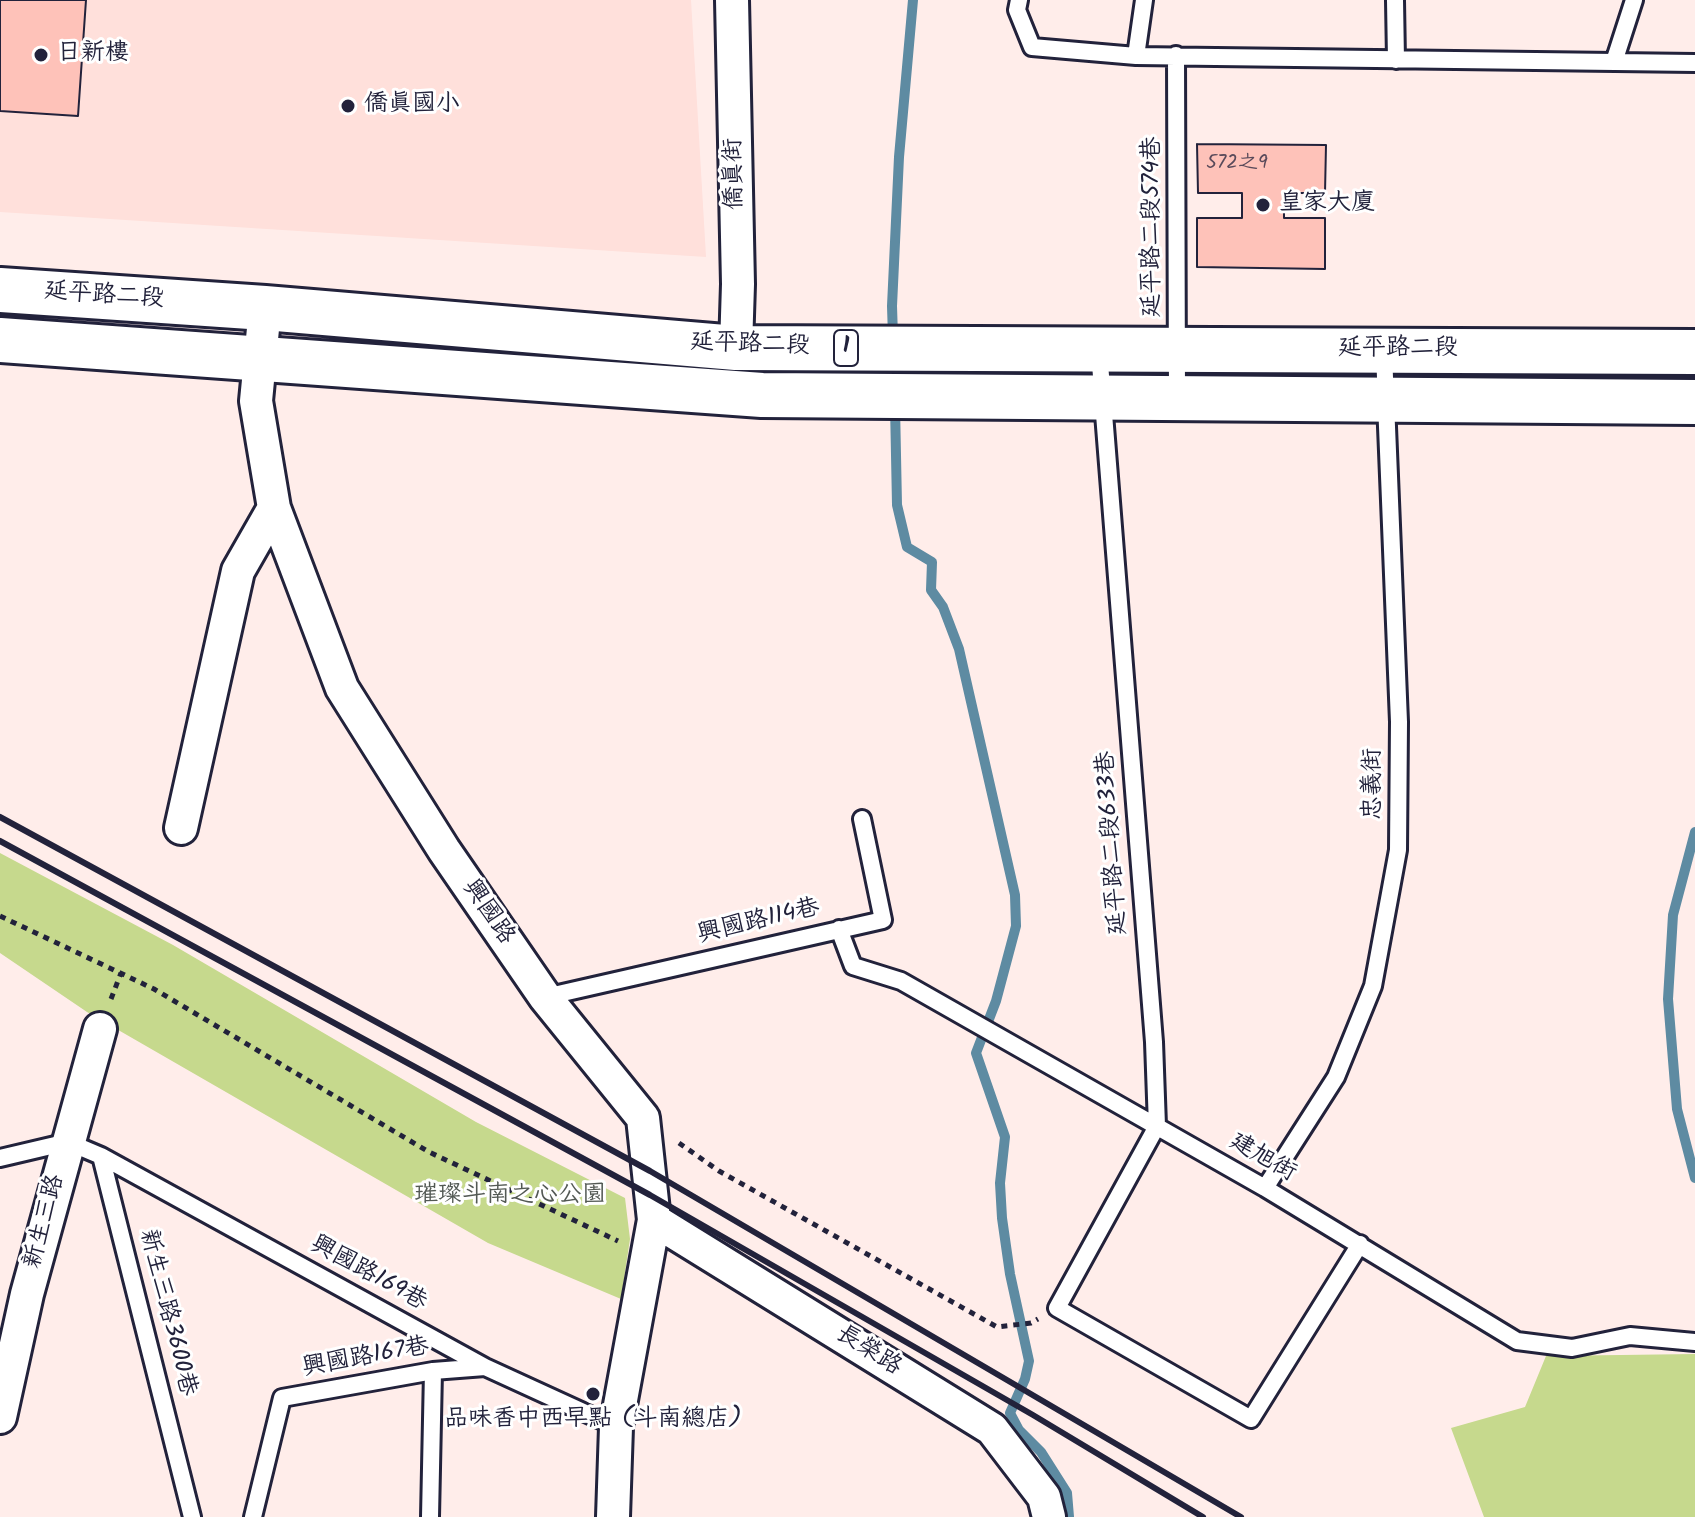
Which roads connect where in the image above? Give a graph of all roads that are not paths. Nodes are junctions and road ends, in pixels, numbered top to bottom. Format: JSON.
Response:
{"nodes":[{"id":1,"x":732,"y":0,"type":"edge"},
{"id":2,"x":1019,"y":0,"type":"edge"},
{"id":3,"x":1144,"y":0,"type":"edge"},
{"id":4,"x":1395,"y":0,"type":"edge"},
{"id":5,"x":1634,"y":0,"type":"edge"},
{"id":6,"x":1176,"y":55,"type":"junction"},
{"id":7,"x":1136,"y":56,"type":"junction"},
{"id":8,"x":1396,"y":60,"type":"junction"},
{"id":9,"x":1614,"y":62,"type":"junction"},
{"id":10,"x":1695,"y":63,"type":"edge"},
{"id":11,"x":0,"y":290,"type":"edge"},
{"id":12,"x":265,"y":308,"type":"junction"},
{"id":13,"x":0,"y":340,"type":"edge"},
{"id":14,"x":736,"y":348,"type":"junction"},
{"id":15,"x":1099,"y":349,"type":"junction"},
{"id":16,"x":1179,"y":349,"type":"junction"},
{"id":17,"x":1384,"y":350,"type":"junction"},
{"id":18,"x":1695,"y":352,"type":"edge"},
{"id":19,"x":259,"y":358,"type":"junction"},
{"id":20,"x":1387,"y":398,"type":"junction"},
{"id":21,"x":1104,"y":399,"type":"junction"},
{"id":22,"x":1177,"y":399,"type":"junction"},
{"id":23,"x":1695,"y":402,"type":"edge"},
{"id":24,"x":274,"y":508,"type":"junction"},
{"id":25,"x":862,"y":819,"type":"dead end"},
{"id":26,"x":181,"y":828,"type":"dead end"},
{"id":27,"x":839,"y":929,"type":"junction"},
{"id":28,"x":545,"y":997,"type":"junction"},
{"id":29,"x":100,"y":1029,"type":"dead end"},
{"id":30,"x":1157,"y":1126,"type":"junction"},
{"id":31,"x":68,"y":1142,"type":"junction"},
{"id":32,"x":101,"y":1156,"type":"junction"},
{"id":33,"x":0,"y":1158,"type":"edge"},
{"id":34,"x":1265,"y":1188,"type":"junction"},
{"id":35,"x":654,"y":1220,"type":"junction"},
{"id":36,"x":1360,"y":1244,"type":"junction"},
{"id":37,"x":1695,"y":1342,"type":"edge"},
{"id":38,"x":485,"y":1367,"type":"junction"},
{"id":39,"x":433,"y":1371,"type":"junction"},
{"id":40,"x":0,"y":1417,"type":"edge"},
{"id":41,"x":616,"y":1427,"type":"junction"},
{"id":42,"x":192,"y":1517,"type":"edge"},
{"id":43,"x":253,"y":1517,"type":"edge"},
{"id":44,"x":430,"y":1517,"type":"edge"},
{"id":45,"x":613,"y":1517,"type":"edge"},
{"id":46,"x":1049,"y":1517,"type":"edge"}],
"edges":[{"from":1,"to":14,"type":"street","name":"僑真街"},
{"from":2,"to":7,"type":"lane"},
{"from":3,"to":7,"type":"lane"},
{"from":4,"to":8,"type":"lane"},
{"from":5,"to":9,"type":"lane"},
{"from":6,"to":7,"type":"lane"},
{"from":6,"to":8,"type":"lane"},
{"from":6,"to":16,"type":"lane","name":"延平路二段574巷"},
{"from":8,"to":9,"type":"lane"},
{"from":9,"to":10,"type":"lane"},
{"from":11,"to":12,"type":"main road","name":"延平路二段","number":"1"},
{"from":12,"to":14,"type":"main road","name":"延平路二段","number":"1"},
{"from":12,"to":19,"type":"street","name":"興國路"},
{"from":13,"to":19,"type":"main road","name":"延平路二段","number":"1"},
{"from":14,"to":15,"type":"main road","name":"延平路二段","number":"1"},
{"from":15,"to":16,"type":"main road","name":"延平路二段","number":"1"},
{"from":15,"to":21,"type":"lane","name":"延平路二段633巷"},
{"from":16,"to":17,"type":"main road","name":"延平路二段","number":"1"},
{"from":16,"to":22,"type":"lane","name":"延平路二段574巷"},
{"from":17,"to":18,"type":"main road","name":"延平路二段","number":"1"},
{"from":17,"to":20,"type":"lane","name":"忠義街"},
{"from":19,"to":21,"type":"main road","name":"延平路二段","number":"1"},
{"from":19,"to":24,"type":"street","name":"興國路"},
{"from":20,"to":22,"type":"main road","name":"延平路二段","number":"1"},
{"from":20,"to":23,"type":"main road","name":"延平路二段","number":"1"},
{"from":20,"to":34,"type":"lane","name":"忠義街"},
{"from":21,"to":22,"type":"main road","name":"延平路二段","number":"1"},
{"from":21,"to":30,"type":"lane","name":"延平路二段633巷"},
{"from":24,"to":26,"type":"street"},
{"from":24,"to":28,"type":"street","name":"興國路"},
{"from":25,"to":27,"type":"lane","name":"興國路114巷"},
{"from":27,"to":28,"type":"lane","name":"興國路114巷"},
{"from":27,"to":30,"type":"lane","name":"建旭街"},
{"from":28,"to":35,"type":"street","name":"興國路"},
{"from":29,"to":31,"type":"street","name":"新生三路"},
{"from":30,"to":34,"type":"lane","name":"建旭街"},
{"from":30,"to":36,"type":"lane"},
{"from":31,"to":32,"type":"lane"},
{"from":31,"to":33,"type":"lane"},
{"from":31,"to":40,"type":"street","name":"新生三路"},
{"from":32,"to":38,"type":"lane","name":"興國路169巷"},
{"from":32,"to":42,"type":"lane","name":"新生三路3600巷"},
{"from":34,"to":36,"type":"lane","name":"建旭街"},
{"from":35,"to":41,"type":"street"},
{"from":35,"to":46,"type":"street","name":"長榮路"},
{"from":36,"to":37,"type":"lane","name":"建旭街"},
{"from":38,"to":39,"type":"lane","name":"興國路167巷"},
{"from":38,"to":41,"type":"lane","name":"興國路169巷"},
{"from":39,"to":43,"type":"lane","name":"興國路167巷"},
{"from":39,"to":44,"type":"lane"},
{"from":41,"to":45,"type":"street"}]}
